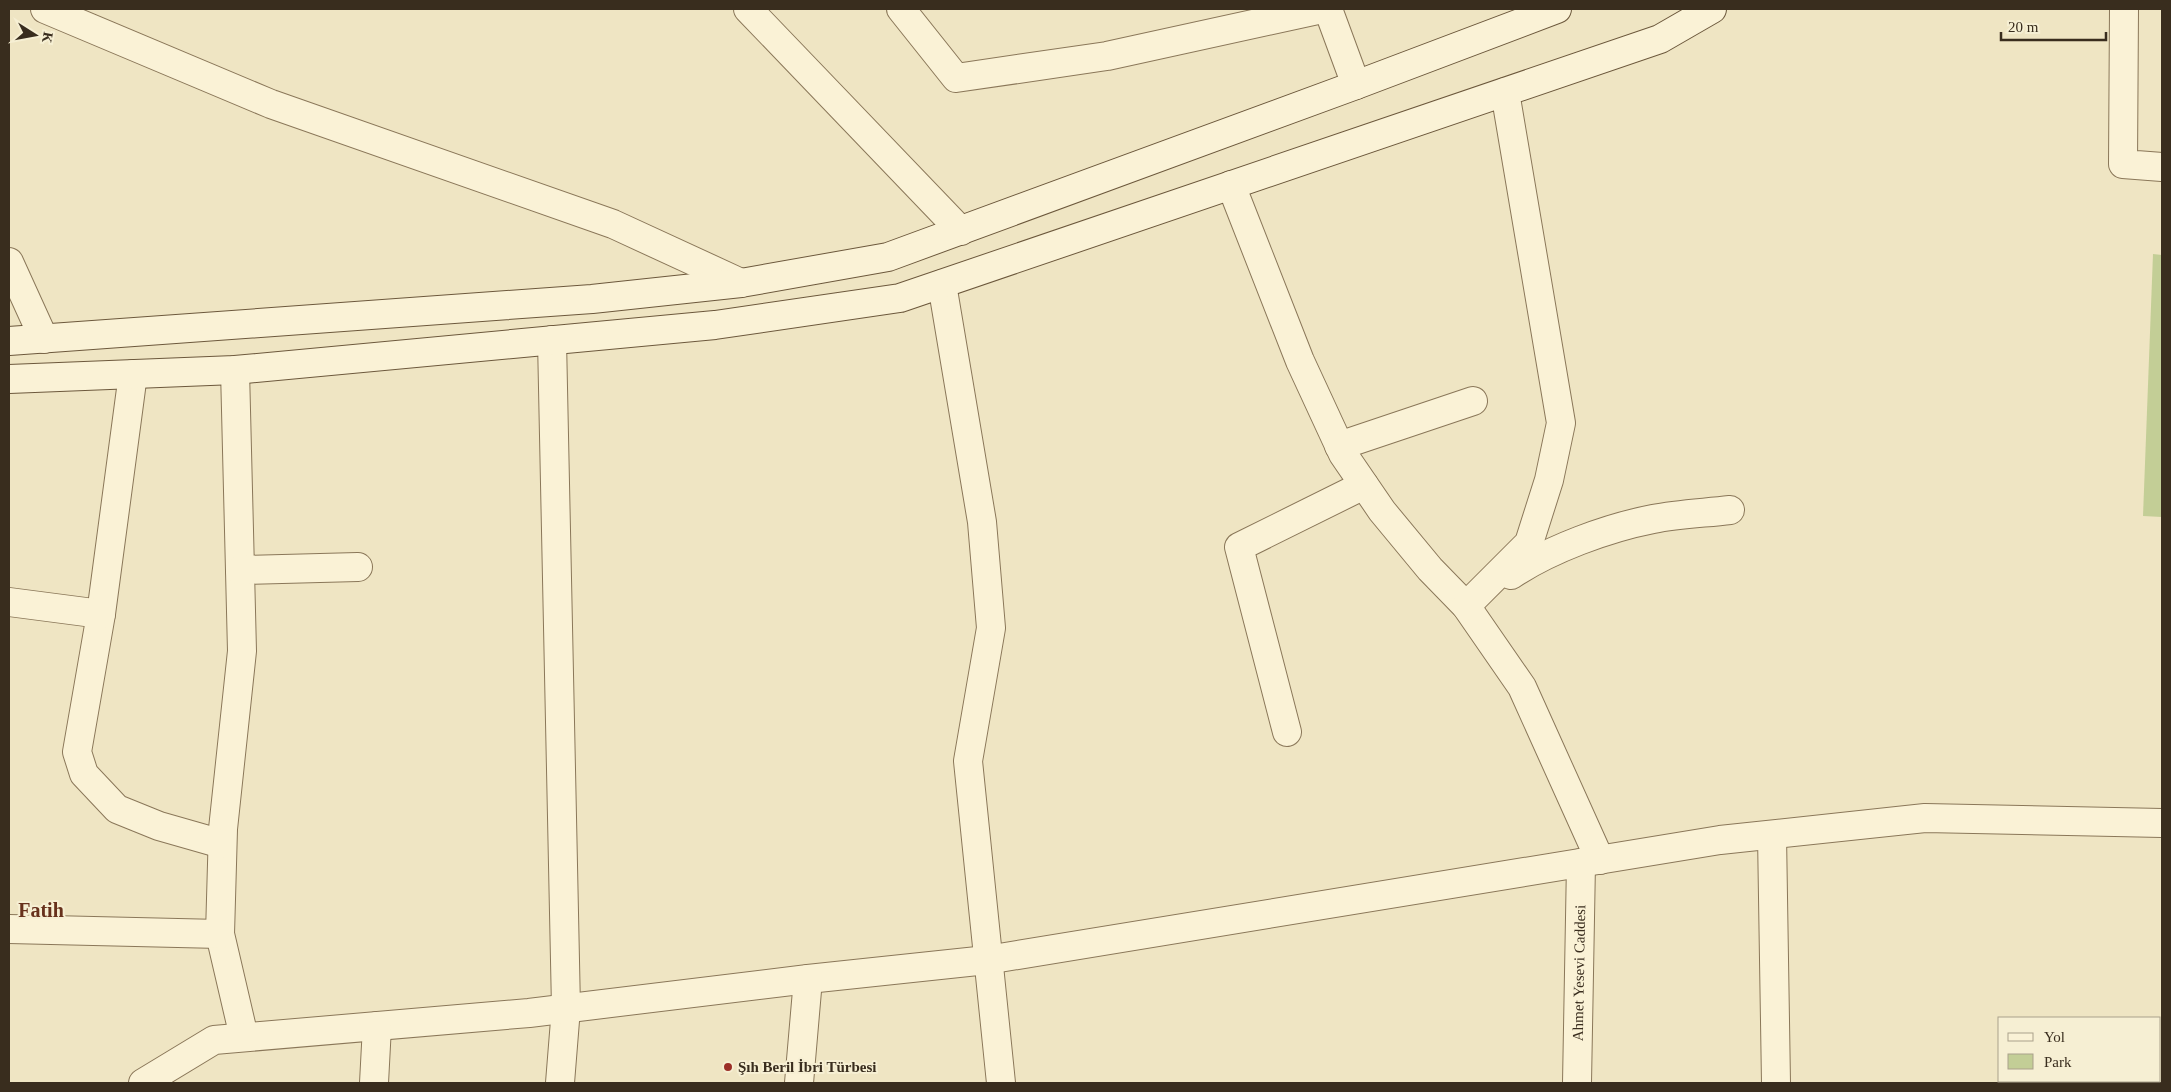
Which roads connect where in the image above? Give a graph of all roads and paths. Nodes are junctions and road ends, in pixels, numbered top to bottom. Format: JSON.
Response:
{"nodes":[{"id":1,"x":44,"y":9,"type":"edge"},
{"id":2,"x":748,"y":9,"type":"edge"},
{"id":3,"x":901,"y":9,"type":"edge"},
{"id":4,"x":1322,"y":9,"type":"edge"},
{"id":5,"x":1328,"y":9,"type":"edge"},
{"id":6,"x":1557,"y":9,"type":"edge"},
{"id":7,"x":1712,"y":9,"type":"edge"},
{"id":8,"x":2124,"y":9,"type":"edge"},
{"id":9,"x":1356,"y":85,"type":"junction"},
{"id":10,"x":1505,"y":92,"type":"junction"},
{"id":11,"x":2162,"y":167,"type":"edge"},
{"id":12,"x":1231,"y":185,"type":"junction"},
{"id":13,"x":960,"y":231,"type":"junction"},
{"id":14,"x":9,"y":262,"type":"edge"},
{"id":15,"x":741,"y":283,"type":"junction"},
{"id":16,"x":942,"y":284,"type":"junction"},
{"id":17,"x":44,"y":339,"type":"junction"},
{"id":18,"x":552,"y":340,"type":"junction"},
{"id":19,"x":9,"y":341,"type":"edge"},
{"id":20,"x":235,"y":370,"type":"junction"},
{"id":21,"x":133,"y":374,"type":"junction"},
{"id":22,"x":9,"y":379,"type":"edge"},
{"id":23,"x":1474,"y":401,"type":"dead end"},
{"id":24,"x":1339,"y":446,"type":"junction"},
{"id":25,"x":1364,"y":485,"type":"junction"},
{"id":26,"x":1730,"y":510,"type":"dead end"},
{"id":27,"x":358,"y":566,"type":"dead end"},
{"id":28,"x":240,"y":570,"type":"junction"},
{"id":29,"x":9,"y":602,"type":"edge"},
{"id":30,"x":1466,"y":606,"type":"junction"},
{"id":31,"x":101,"y":614,"type":"junction"},
{"id":32,"x":1287,"y":732,"type":"dead end"},
{"id":33,"x":2162,"y":823,"type":"edge"},
{"id":34,"x":1772,"y":835,"type":"junction"},
{"id":35,"x":222,"y":844,"type":"junction"},
{"id":36,"x":1590,"y":862,"type":"junction"},
{"id":37,"x":9,"y":929,"type":"edge"},
{"id":38,"x":220,"y":934,"type":"junction"},
{"id":39,"x":987,"y":960,"type":"junction"},
{"id":40,"x":808,"y":979,"type":"junction"},
{"id":41,"x":566,"y":1008,"type":"junction"},
{"id":42,"x":377,"y":1026,"type":"junction"},
{"id":43,"x":244,"y":1038,"type":"junction"},
{"id":44,"x":143,"y":1083,"type":"edge"},
{"id":45,"x":374,"y":1083,"type":"edge"},
{"id":46,"x":560,"y":1083,"type":"edge"},
{"id":47,"x":799,"y":1083,"type":"edge"},
{"id":48,"x":1001,"y":1083,"type":"edge"},
{"id":49,"x":1577,"y":1083,"type":"edge"},
{"id":50,"x":1776,"y":1083,"type":"edge"}],
"edges":[{"from":1,"to":15,"type":"street"},
{"from":2,"to":13,"type":"street"},
{"from":3,"to":4,"type":"street"},
{"from":5,"to":9,"type":"street"},
{"from":6,"to":9,"type":"street"},
{"from":7,"to":10,"type":"street"},
{"from":8,"to":11,"type":"street"},
{"from":9,"to":13,"type":"street"},
{"from":10,"to":12,"type":"street"},
{"from":10,"to":30,"type":"street"},
{"from":12,"to":16,"type":"street"},
{"from":12,"to":24,"type":"street"},
{"from":13,"to":15,"type":"street"},
{"from":14,"to":17,"type":"street"},
{"from":15,"to":17,"type":"street"},
{"from":16,"to":18,"type":"street"},
{"from":16,"to":39,"type":"street"},
{"from":17,"to":19,"type":"street"},
{"from":18,"to":20,"type":"street"},
{"from":18,"to":41,"type":"street"},
{"from":20,"to":21,"type":"street"},
{"from":20,"to":28,"type":"street"},
{"from":21,"to":22,"type":"street"},
{"from":21,"to":31,"type":"street"},
{"from":23,"to":24,"type":"street"},
{"from":24,"to":25,"type":"street"},
{"from":25,"to":30,"type":"street"},
{"from":25,"to":32,"type":"street"},
{"from":26,"to":30,"type":"street"},
{"from":27,"to":28,"type":"street"},
{"from":28,"to":35,"type":"street"},
{"from":29,"to":31,"type":"street"},
{"from":30,"to":36,"type":"street"},
{"from":31,"to":35,"type":"street"},
{"from":33,"to":34,"type":"street"},
{"from":34,"to":36,"type":"street"},
{"from":34,"to":50,"type":"street"},
{"from":35,"to":38,"type":"street"},
{"from":36,"to":39,"type":"street"},
{"from":36,"to":49,"type":"street","name":"Ahmet Yesevi Caddesi"},
{"from":37,"to":38,"type":"street"},
{"from":38,"to":43,"type":"street"},
{"from":39,"to":40,"type":"street"},
{"from":39,"to":48,"type":"street"},
{"from":40,"to":41,"type":"street"},
{"from":40,"to":47,"type":"street"},
{"from":41,"to":42,"type":"street"},
{"from":41,"to":46,"type":"street"},
{"from":42,"to":43,"type":"street"},
{"from":42,"to":45,"type":"street"},
{"from":43,"to":44,"type":"street"}]}
